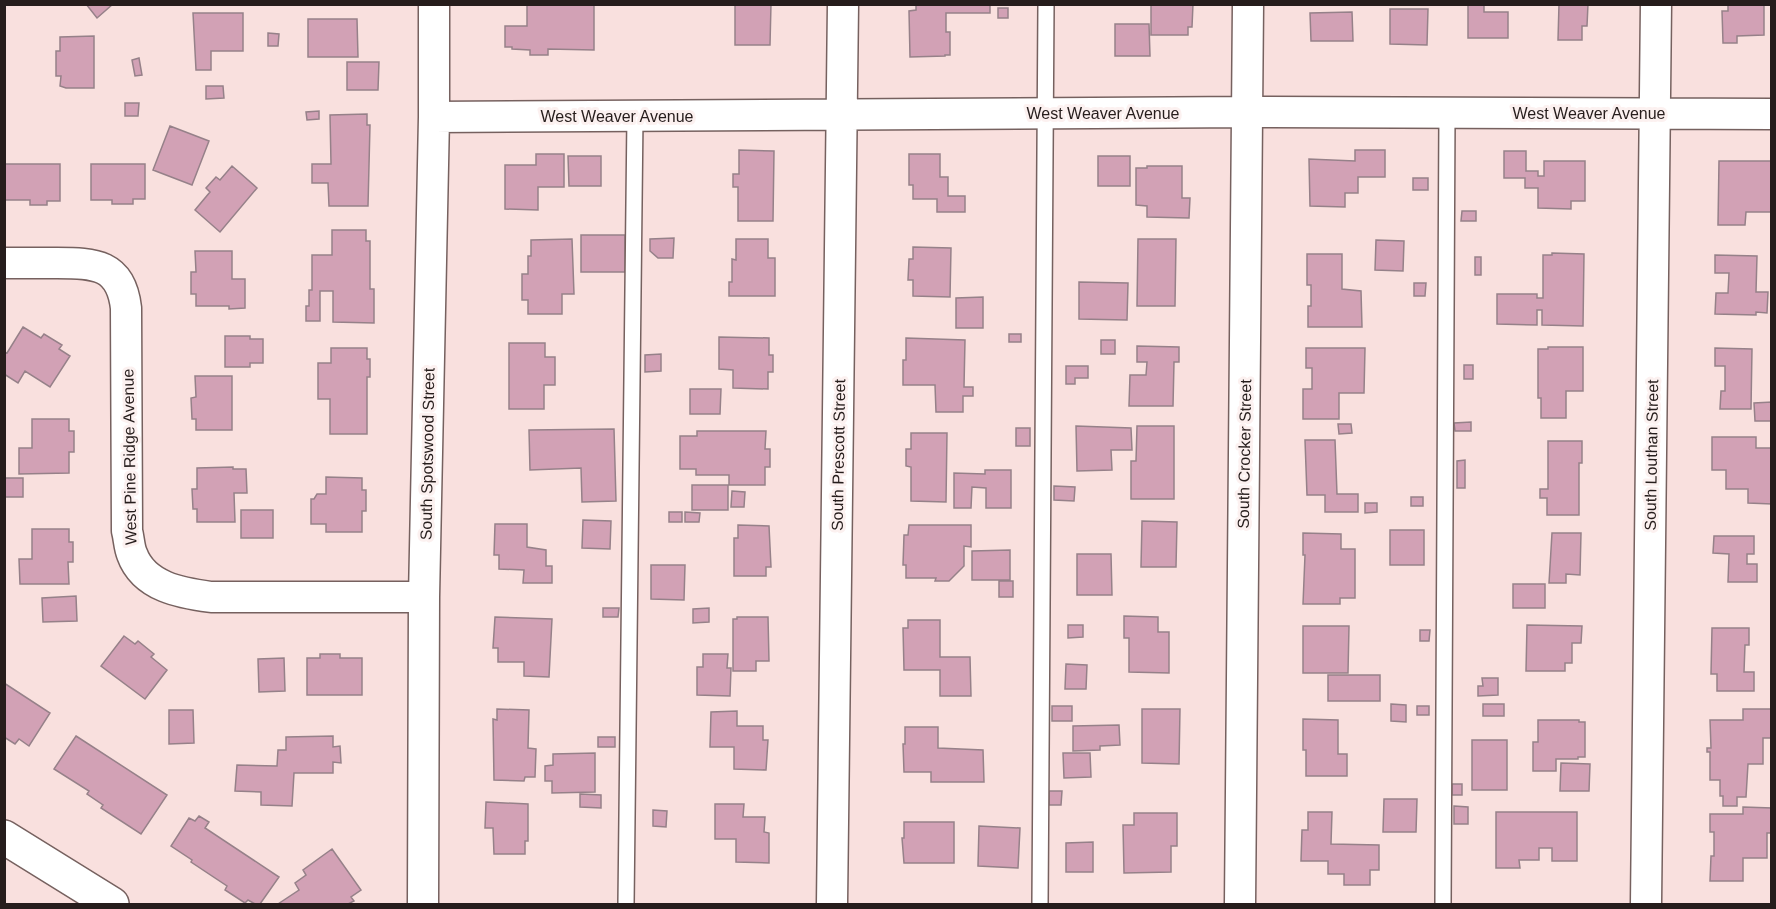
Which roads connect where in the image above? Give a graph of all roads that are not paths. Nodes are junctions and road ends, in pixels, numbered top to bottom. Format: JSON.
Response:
{"nodes":[{"id":1,"x":434,"y":4,"type":"edge"},
{"id":2,"x":843,"y":4,"type":"edge"},
{"id":3,"x":1046,"y":4,"type":"edge"},
{"id":4,"x":1248,"y":4,"type":"edge"},
{"id":5,"x":1656,"y":4,"type":"edge"},
{"id":6,"x":1248,"y":112,"type":"junction"},
{"id":7,"x":1045,"y":113,"type":"junction"},
{"id":8,"x":1447,"y":113,"type":"junction"},
{"id":9,"x":1655,"y":113,"type":"junction"},
{"id":10,"x":842,"y":114,"type":"junction"},
{"id":11,"x":1772,"y":114,"type":"edge"},
{"id":12,"x":635,"y":116,"type":"junction"},
{"id":13,"x":434,"y":117,"type":"junction"},
{"id":14,"x":4,"y":263,"type":"edge"},
{"id":15,"x":424,"y":597,"type":"junction"},
{"id":16,"x":4,"y":837,"type":"edge"},
{"id":17,"x":112,"y":904,"type":"edge"},
{"id":18,"x":423,"y":904,"type":"edge"},
{"id":19,"x":626,"y":904,"type":"edge"},
{"id":20,"x":832,"y":904,"type":"edge"},
{"id":21,"x":1040,"y":904,"type":"edge"},
{"id":22,"x":1240,"y":904,"type":"edge"},
{"id":23,"x":1443,"y":904,"type":"edge"},
{"id":24,"x":1646,"y":904,"type":"edge"}],
"edges":[{"from":1,"to":13,"type":"street","name":"South Spotswood Street"},
{"from":2,"to":10,"type":"street","name":"South Prescott Street"},
{"from":3,"to":7,"type":"lane"},
{"from":4,"to":6,"type":"street","name":"South Crocker Street"},
{"from":5,"to":9,"type":"street","name":"South Louthan Street"},
{"from":6,"to":7,"type":"street","name":"West Weaver Avenue"},
{"from":6,"to":8,"type":"street","name":"West Weaver Avenue"},
{"from":6,"to":22,"type":"street","name":"South Crocker Street"},
{"from":7,"to":10,"type":"street","name":"West Weaver Avenue"},
{"from":7,"to":21,"type":"lane"},
{"from":8,"to":9,"type":"street","name":"West Weaver Avenue"},
{"from":8,"to":23,"type":"lane"},
{"from":9,"to":11,"type":"street","name":"West Weaver Avenue"},
{"from":9,"to":24,"type":"street","name":"South Louthan Street"},
{"from":10,"to":12,"type":"street","name":"West Weaver Avenue"},
{"from":10,"to":20,"type":"street","name":"South Prescott Street"},
{"from":12,"to":13,"type":"street","name":"West Weaver Avenue"},
{"from":12,"to":19,"type":"lane"},
{"from":13,"to":15,"type":"street","name":"South Spotswood Street"},
{"from":14,"to":15,"type":"street","name":"West Pine Ridge Avenue"},
{"from":15,"to":18,"type":"street","name":"South Spotswood Street"},
{"from":16,"to":17,"type":"street"}]}
